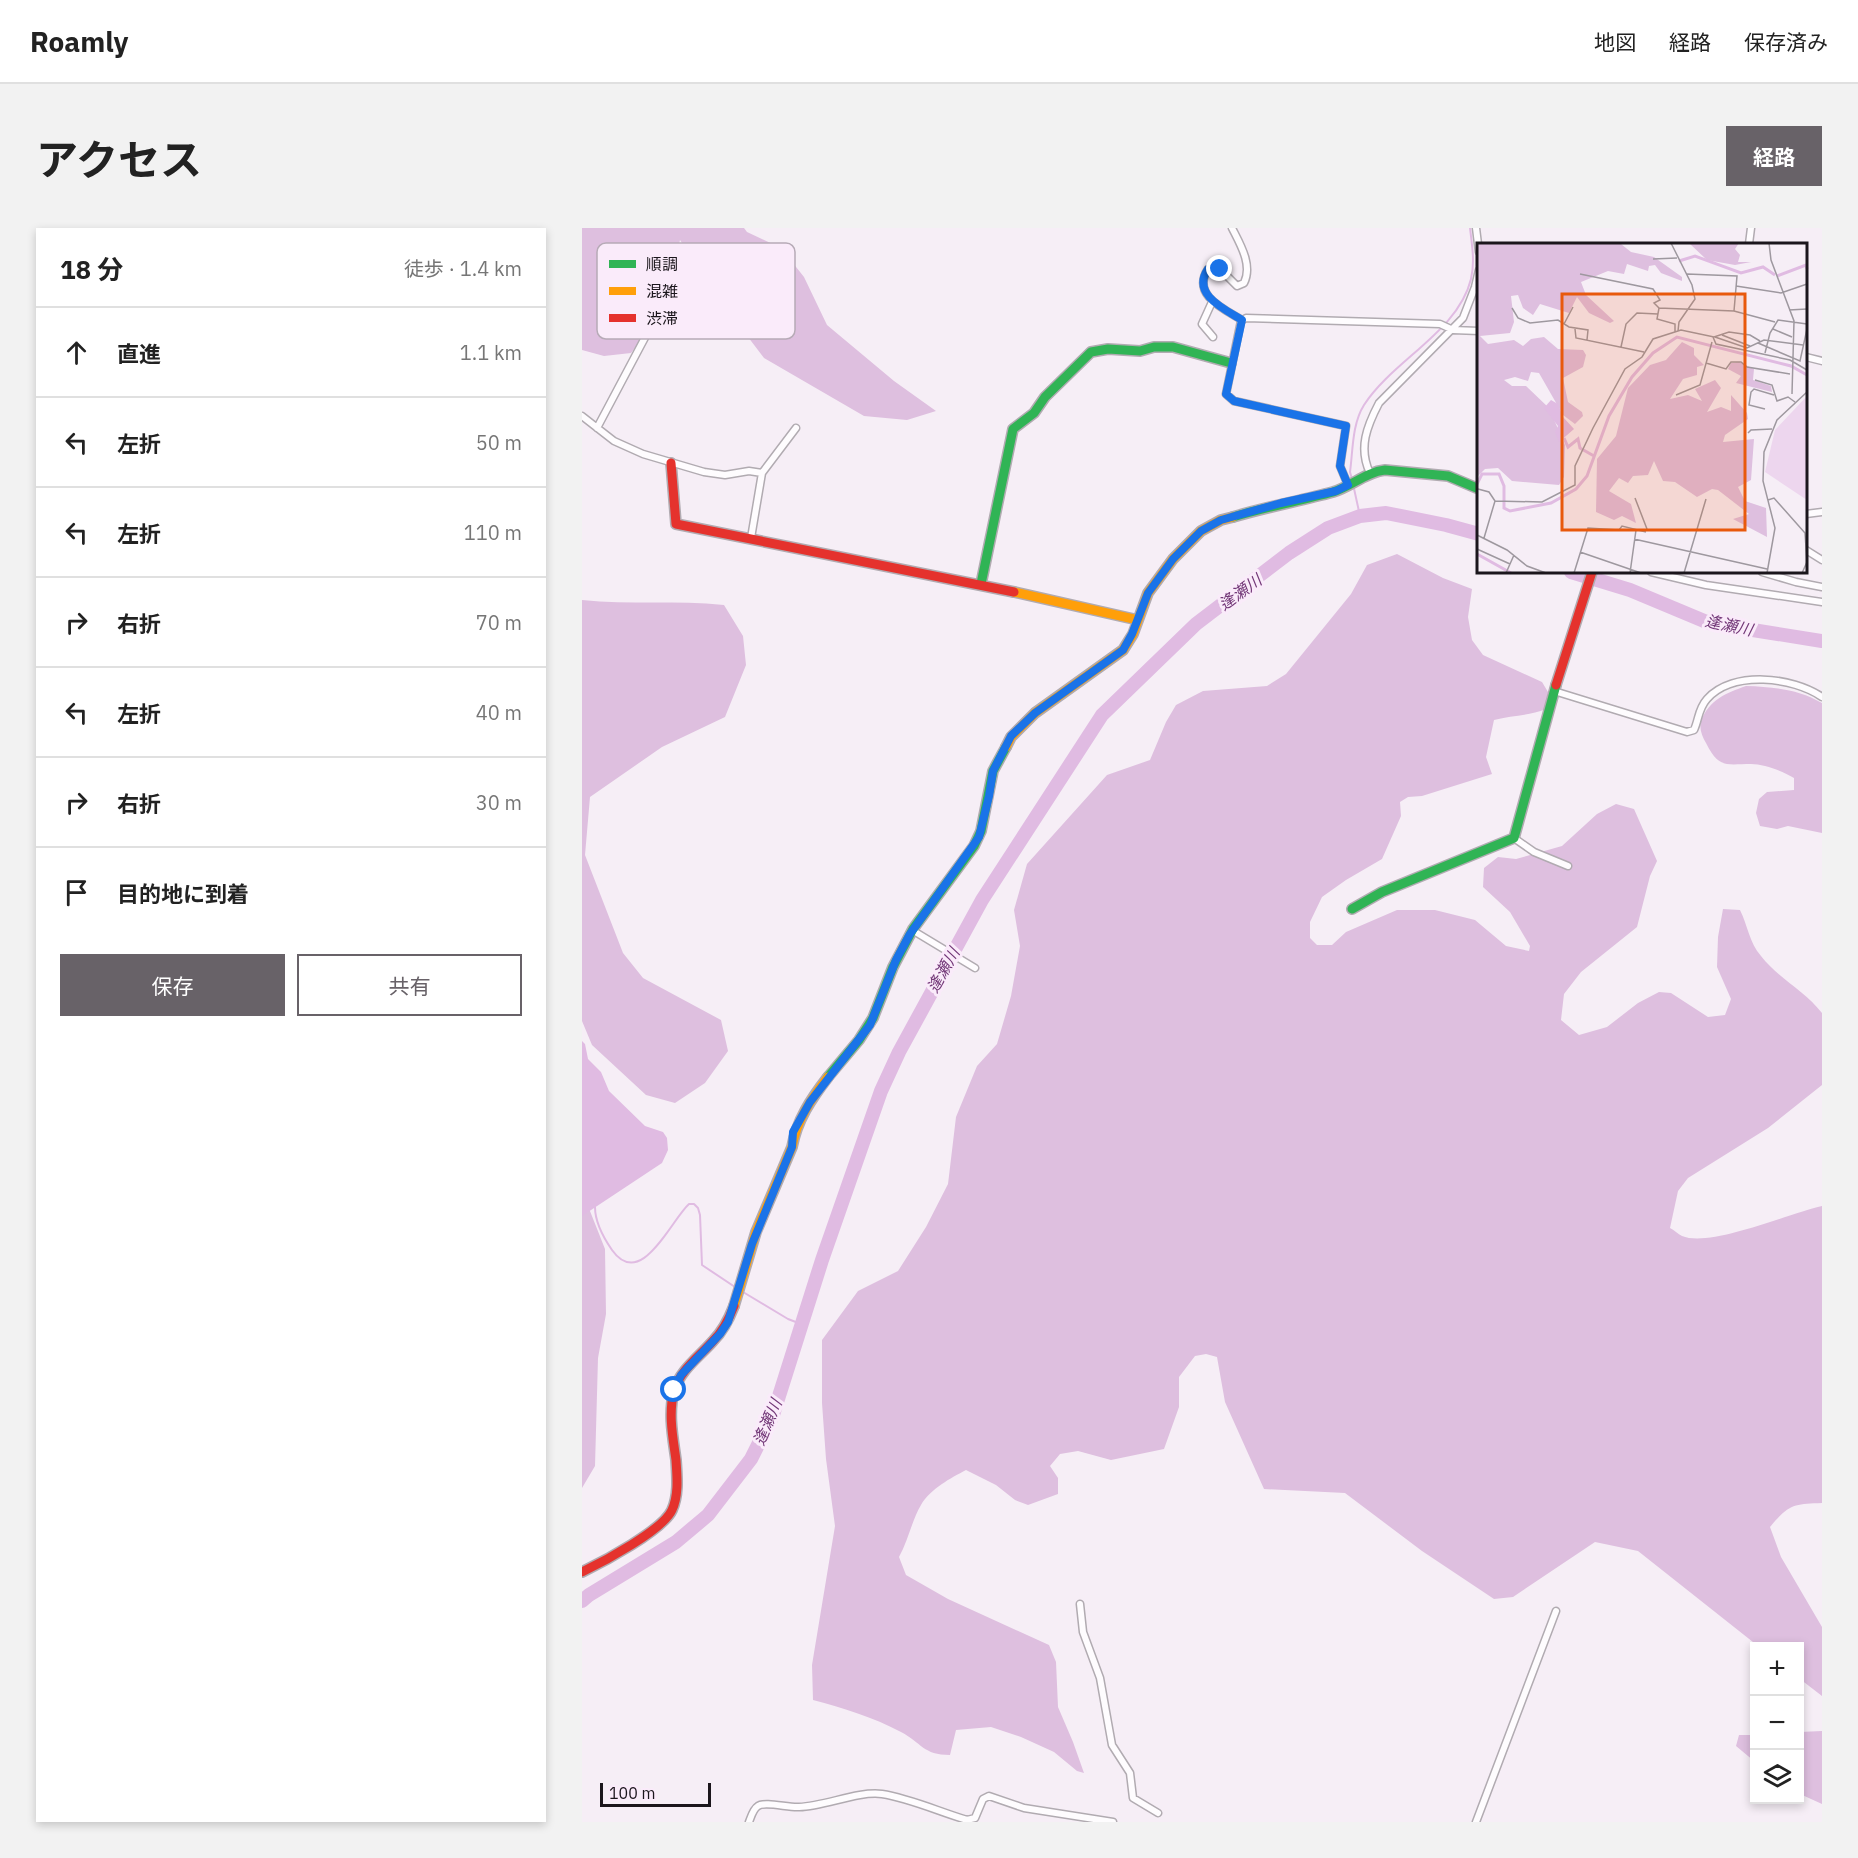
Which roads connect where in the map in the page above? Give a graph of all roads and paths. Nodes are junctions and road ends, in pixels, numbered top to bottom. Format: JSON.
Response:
{"nodes":[{"id":1,"x":1232,"y":228,"type":"edge"},
{"id":2,"x":1476,"y":228,"type":"edge"},
{"id":3,"x":1751,"y":228,"type":"edge"},
{"id":4,"x":1478,"y":243,"type":"edge"},
{"id":5,"x":1749,"y":243,"type":"edge"},
{"id":6,"x":1477,"y":277,"type":"edge"},
{"id":7,"x":1212,"y":302,"type":"junction"},
{"id":8,"x":1242,"y":320,"type":"junction"},
{"id":9,"x":1450,"y":329,"type":"junction"},
{"id":10,"x":1477,"y":331,"type":"edge"},
{"id":11,"x":1213,"y":337,"type":"dead end"},
{"id":12,"x":644,"y":339,"type":"edge"},
{"id":13,"x":1807,"y":357,"type":"edge"},
{"id":14,"x":1822,"y":361,"type":"edge"},
{"id":15,"x":1231,"y":363,"type":"junction"},
{"id":16,"x":582,"y":416,"type":"edge"},
{"id":17,"x":597,"y":428,"type":"junction"},
{"id":18,"x":796,"y":428,"type":"dead end"},
{"id":19,"x":671,"y":463,"type":"junction"},
{"id":20,"x":762,"y":473,"type":"junction"},
{"id":21,"x":1370,"y":473,"type":"junction"},
{"id":22,"x":1349,"y":484,"type":"junction"},
{"id":23,"x":1477,"y":488,"type":"edge"},
{"id":24,"x":1822,"y":512,"type":"edge"},
{"id":25,"x":1807,"y":514,"type":"edge"},
{"id":26,"x":751,"y":538,"type":"junction"},
{"id":27,"x":1807,"y":551,"type":"edge"},
{"id":28,"x":1822,"y":560,"type":"edge"},
{"id":29,"x":1592,"y":573,"type":"edge"},
{"id":30,"x":1656,"y":573,"type":"edge"},
{"id":31,"x":1766,"y":573,"type":"edge"},
{"id":32,"x":981,"y":584,"type":"junction"},
{"id":33,"x":1808,"y":585,"type":"junction"},
{"id":34,"x":1822,"y":587,"type":"edge"},
{"id":35,"x":1807,"y":600,"type":"junction"},
{"id":36,"x":1822,"y":602,"type":"edge"},
{"id":37,"x":1138,"y":620,"type":"junction"},
{"id":38,"x":1554,"y":691,"type":"junction"},
{"id":39,"x":1822,"y":697,"type":"edge"},
{"id":40,"x":1514,"y":838,"type":"junction"},
{"id":41,"x":1568,"y":866,"type":"dead end"},
{"id":42,"x":1352,"y":909,"type":"dead end"},
{"id":43,"x":912,"y":930,"type":"junction"},
{"id":44,"x":975,"y":968,"type":"dead end"},
{"id":45,"x":582,"y":1572,"type":"edge"},
{"id":46,"x":1080,"y":1604,"type":"dead end"},
{"id":47,"x":1556,"y":1611,"type":"dead end"},
{"id":48,"x":1158,"y":1813,"type":"dead end"},
{"id":49,"x":1080,"y":1820,"type":"edge"},
{"id":50,"x":749,"y":1822,"type":"edge"},
{"id":51,"x":1113,"y":1822,"type":"edge"},
{"id":52,"x":1476,"y":1822,"type":"edge"}],
"edges":[{"from":1,"to":7,"type":"street"},
{"from":2,"to":4,"type":"street"},
{"from":3,"to":5,"type":"street"},
{"from":6,"to":9,"type":"street"},
{"from":7,"to":8,"type":"street"},
{"from":7,"to":11,"type":"street"},
{"from":8,"to":9,"type":"street"},
{"from":8,"to":15,"type":"street"},
{"from":9,"to":10,"type":"street"},
{"from":9,"to":21,"type":"street"},
{"from":12,"to":17,"type":"street"},
{"from":13,"to":14,"type":"street"},
{"from":15,"to":22,"type":"street"},
{"from":15,"to":32,"type":"street"},
{"from":16,"to":17,"type":"street"},
{"from":17,"to":19,"type":"street"},
{"from":18,"to":20,"type":"street"},
{"from":19,"to":20,"type":"street"},
{"from":19,"to":26,"type":"street"},
{"from":20,"to":26,"type":"street"},
{"from":21,"to":22,"type":"street"},
{"from":21,"to":23,"type":"street"},
{"from":22,"to":37,"type":"street"},
{"from":24,"to":25,"type":"street"},
{"from":26,"to":32,"type":"street"},
{"from":27,"to":28,"type":"street"},
{"from":29,"to":38,"type":"street"},
{"from":30,"to":35,"type":"street"},
{"from":31,"to":33,"type":"street"},
{"from":32,"to":37,"type":"street"},
{"from":33,"to":34,"type":"street"},
{"from":33,"to":35,"type":"street"},
{"from":35,"to":36,"type":"street"},
{"from":37,"to":43,"type":"street"},
{"from":38,"to":39,"type":"street"},
{"from":38,"to":40,"type":"street"},
{"from":40,"to":41,"type":"street"},
{"from":40,"to":42,"type":"street"},
{"from":43,"to":44,"type":"street"},
{"from":43,"to":45,"type":"street"},
{"from":46,"to":48,"type":"street"},
{"from":47,"to":52,"type":"street"},
{"from":49,"to":50,"type":"street"},
{"from":49,"to":51,"type":"street"}]}
